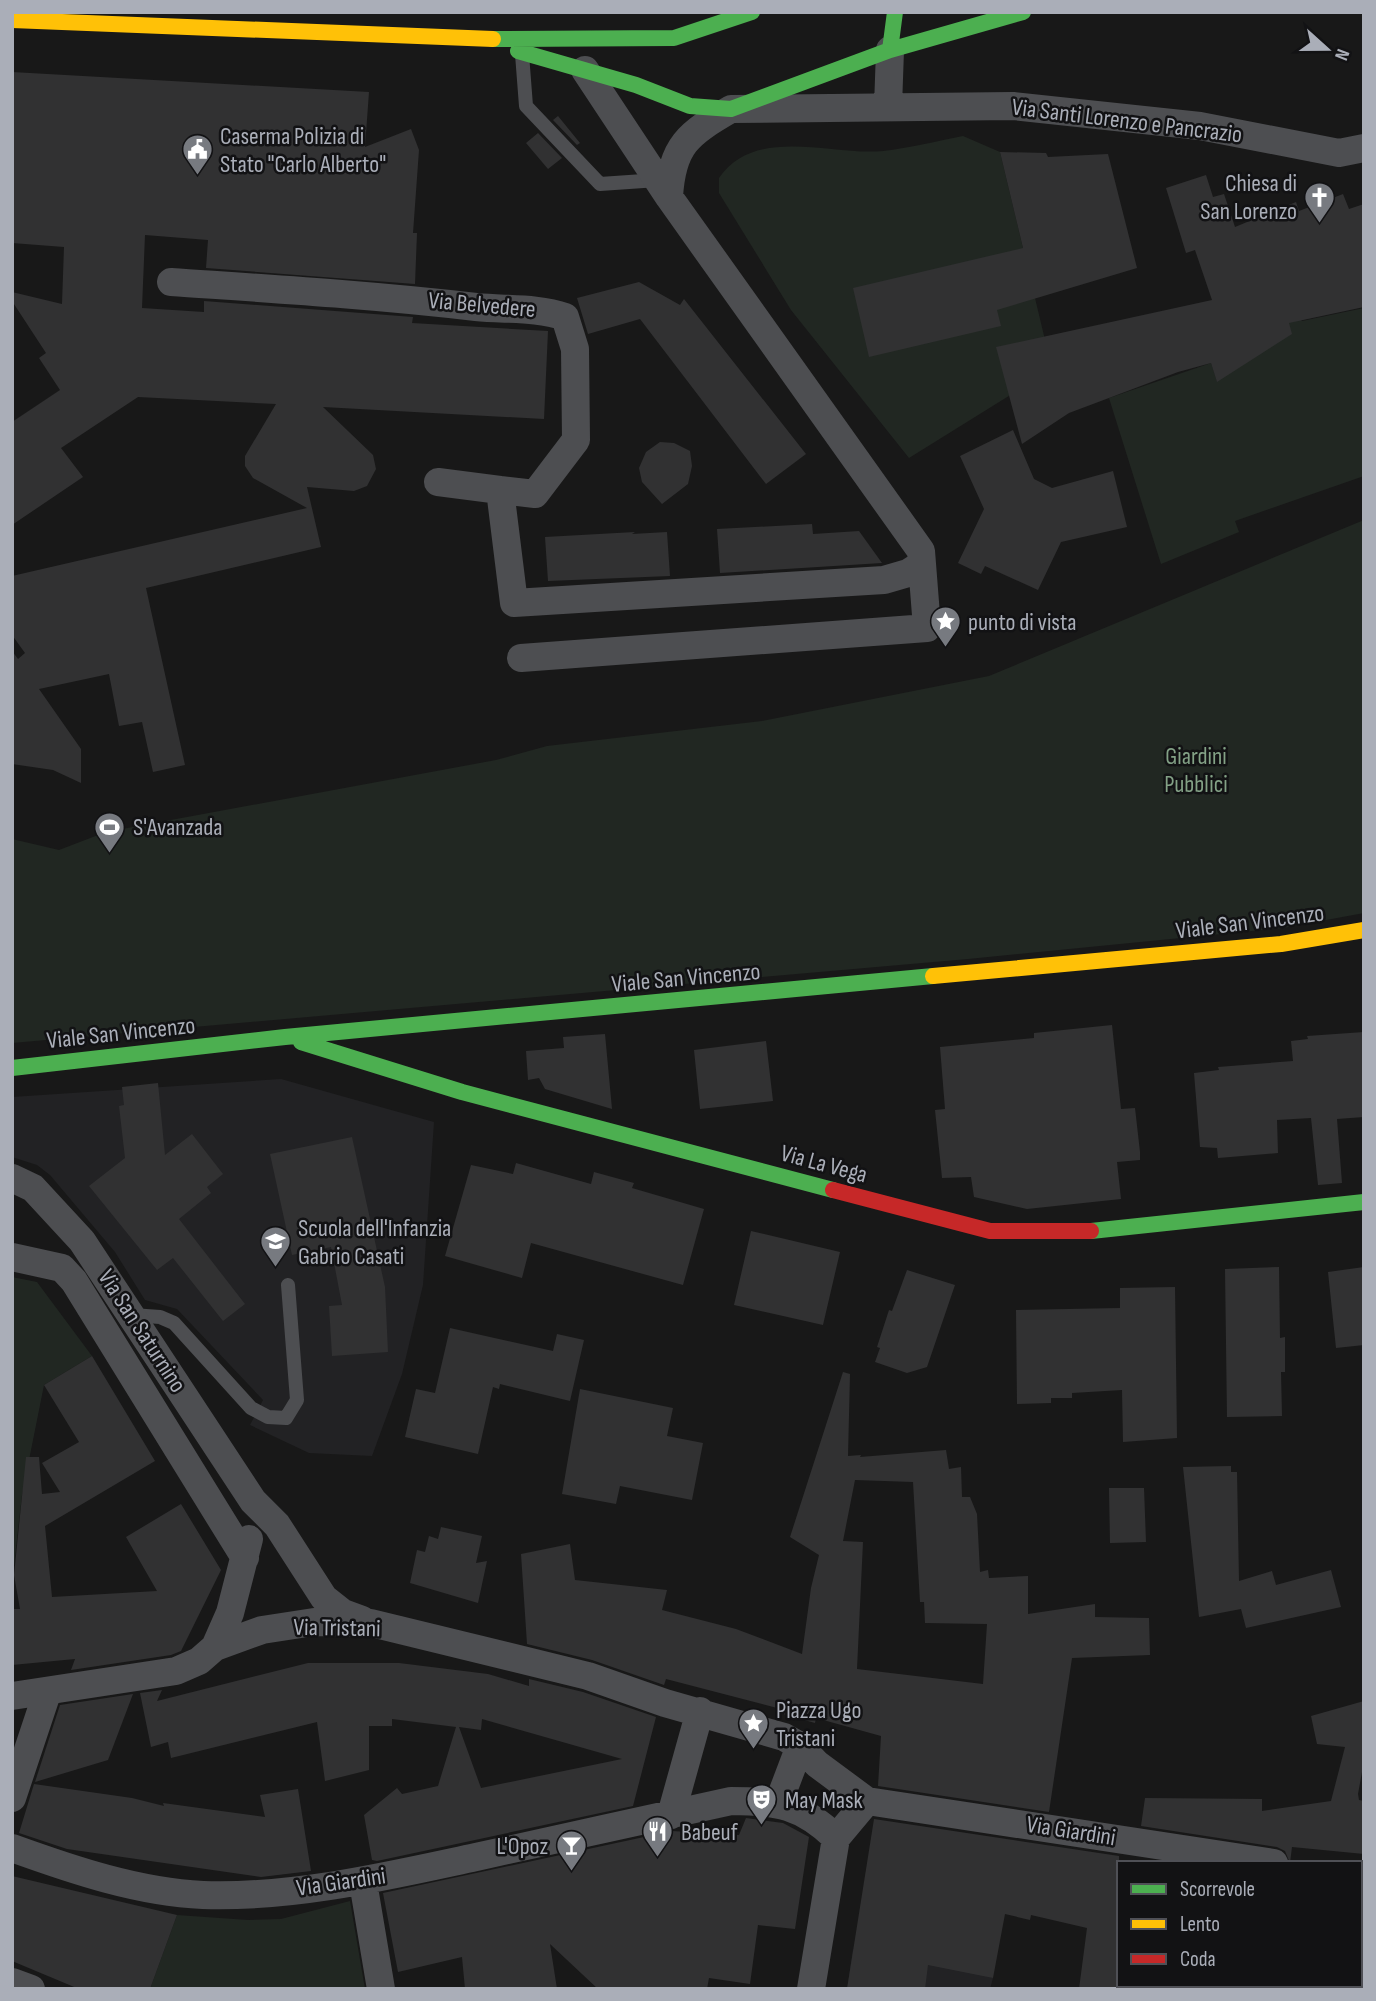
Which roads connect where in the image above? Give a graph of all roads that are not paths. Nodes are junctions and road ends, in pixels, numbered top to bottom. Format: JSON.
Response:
{"nodes":[{"id":1,"x":752,"y":12,"type":"edge"},
{"id":2,"x":895,"y":12,"type":"edge"},
{"id":3,"x":1023,"y":12,"type":"edge"},
{"id":4,"x":738,"y":15,"type":"edge"},
{"id":5,"x":12,"y":20,"type":"edge"},
{"id":6,"x":674,"y":37,"type":"junction"},
{"id":7,"x":472,"y":39,"type":"junction"},
{"id":8,"x":890,"y":50,"type":"junction"},
{"id":9,"x":522,"y":52,"type":"junction"},
{"id":10,"x":654,"y":53,"type":"dead end"},
{"id":11,"x":585,"y":70,"type":"junction"},
{"id":12,"x":638,"y":79,"type":"junction"},
{"id":13,"x":888,"y":107,"type":"junction"},
{"id":14,"x":731,"y":109,"type":"junction"},
{"id":15,"x":630,"y":135,"type":"junction"},
{"id":16,"x":1364,"y":148,"type":"edge"},
{"id":17,"x":664,"y":188,"type":"junction"},
{"id":18,"x":171,"y":282,"type":"dead end"},
{"id":19,"x":438,"y":482,"type":"dead end"},
{"id":20,"x":500,"y":490,"type":"junction"},
{"id":21,"x":922,"y":564,"type":"junction"},
{"id":22,"x":521,"y":658,"type":"dead end"},
{"id":23,"x":1364,"y":930,"type":"edge"},
{"id":24,"x":454,"y":1022,"type":"junction"},
{"id":25,"x":285,"y":1037,"type":"junction"},
{"id":26,"x":445,"y":1040,"type":"dead end"},
{"id":27,"x":438,"y":1063,"type":"dead end"},
{"id":28,"x":12,"y":1068,"type":"edge"},
{"id":29,"x":435,"y":1084,"type":"junction"},
{"id":30,"x":12,"y":1178,"type":"edge"},
{"id":31,"x":1364,"y":1202,"type":"edge"},
{"id":32,"x":12,"y":1257,"type":"edge"},
{"id":33,"x":288,"y":1285,"type":"dead end"},
{"id":34,"x":131,"y":1315,"type":"junction"},
{"id":35,"x":253,"y":1501,"type":"junction"},
{"id":36,"x":245,"y":1558,"type":"junction"},
{"id":37,"x":371,"y":1623,"type":"junction"},
{"id":38,"x":215,"y":1647,"type":"junction"},
{"id":39,"x":47,"y":1693,"type":"junction"},
{"id":40,"x":12,"y":1696,"type":"edge"},
{"id":41,"x":700,"y":1711,"type":"junction"},
{"id":42,"x":800,"y":1746,"type":"junction"},
{"id":43,"x":12,"y":1798,"type":"edge"},
{"id":44,"x":867,"y":1801,"type":"junction"},
{"id":45,"x":778,"y":1804,"type":"junction"},
{"id":46,"x":671,"y":1815,"type":"junction"},
{"id":47,"x":836,"y":1838,"type":"junction"},
{"id":48,"x":12,"y":1849,"type":"edge"},
{"id":49,"x":1261,"y":1861,"type":"edge"},
{"id":50,"x":363,"y":1881,"type":"junction"},
{"id":51,"x":12,"y":1982,"type":"edge"},
{"id":52,"x":31,"y":1989,"type":"edge"},
{"id":53,"x":381,"y":1989,"type":"edge"},
{"id":54,"x":811,"y":1989,"type":"edge"}],
"edges":[{"from":1,"to":4,"type":"street"},
{"from":2,"to":8,"type":"street"},
{"from":3,"to":8,"type":"street"},
{"from":4,"to":6,"type":"street"},
{"from":5,"to":7,"type":"street"},
{"from":6,"to":7,"type":"street"},
{"from":6,"to":10,"type":"street"},
{"from":7,"to":9,"type":"street"},
{"from":8,"to":13,"type":"street"},
{"from":8,"to":14,"type":"street"},
{"from":9,"to":11,"type":"street"},
{"from":9,"to":17,"type":"lane"},
{"from":11,"to":12,"type":"street"},
{"from":11,"to":15,"type":"street"},
{"from":12,"to":14,"type":"street"},
{"from":12,"to":15,"type":"street"},
{"from":13,"to":14,"type":"street","name":"Via Santi Lorenzo e Pancrazio"},
{"from":13,"to":16,"type":"street","name":"Via Santi Lorenzo e Pancrazio"},
{"from":14,"to":17,"type":"street"},
{"from":15,"to":17,"type":"street"},
{"from":17,"to":21,"type":"street"},
{"from":18,"to":20,"type":"street","name":"Via Belvedere"},
{"from":19,"to":20,"type":"street","name":"Via Belvedere"},
{"from":20,"to":21,"type":"street"},
{"from":21,"to":22,"type":"street"},
{"from":23,"to":24,"type":"street","name":"Viale San Vincenzo"},
{"from":24,"to":25,"type":"street","name":"Viale San Vincenzo"},
{"from":24,"to":26,"type":"street"},
{"from":25,"to":28,"type":"street","name":"Viale San Vincenzo"},
{"from":25,"to":29,"type":"street","name":"Via La Vega"},
{"from":27,"to":29,"type":"street"},
{"from":29,"to":31,"type":"street","name":"Via La Vega"},
{"from":30,"to":34,"type":"street","name":"Via San Saturnino"},
{"from":32,"to":36,"type":"street","name":"Via San Saturnino"},
{"from":33,"to":34,"type":"lane"},
{"from":34,"to":35,"type":"street","name":"Via San Saturnino"},
{"from":35,"to":36,"type":"street"},
{"from":35,"to":37,"type":"street","name":"Via San Saturnino"},
{"from":36,"to":38,"type":"street"},
{"from":37,"to":38,"type":"street","name":"Via Tristani"},
{"from":37,"to":41,"type":"street","name":"Via Tristani"},
{"from":38,"to":39,"type":"street","name":"Via Tristani"},
{"from":39,"to":40,"type":"street","name":"Via Tristani"},
{"from":39,"to":43,"type":"street"},
{"from":41,"to":42,"type":"street"},
{"from":41,"to":46,"type":"street"},
{"from":42,"to":44,"type":"street"},
{"from":42,"to":45,"type":"street"},
{"from":44,"to":47,"type":"street"},
{"from":44,"to":49,"type":"street","name":"Via Giardini"},
{"from":45,"to":46,"type":"street"},
{"from":45,"to":47,"type":"street"},
{"from":46,"to":50,"type":"street","name":"Via Giardini"},
{"from":47,"to":54,"type":"street"},
{"from":48,"to":50,"type":"street","name":"Via Giardini"},
{"from":50,"to":53,"type":"street"},
{"from":51,"to":52,"type":"street"}]}
